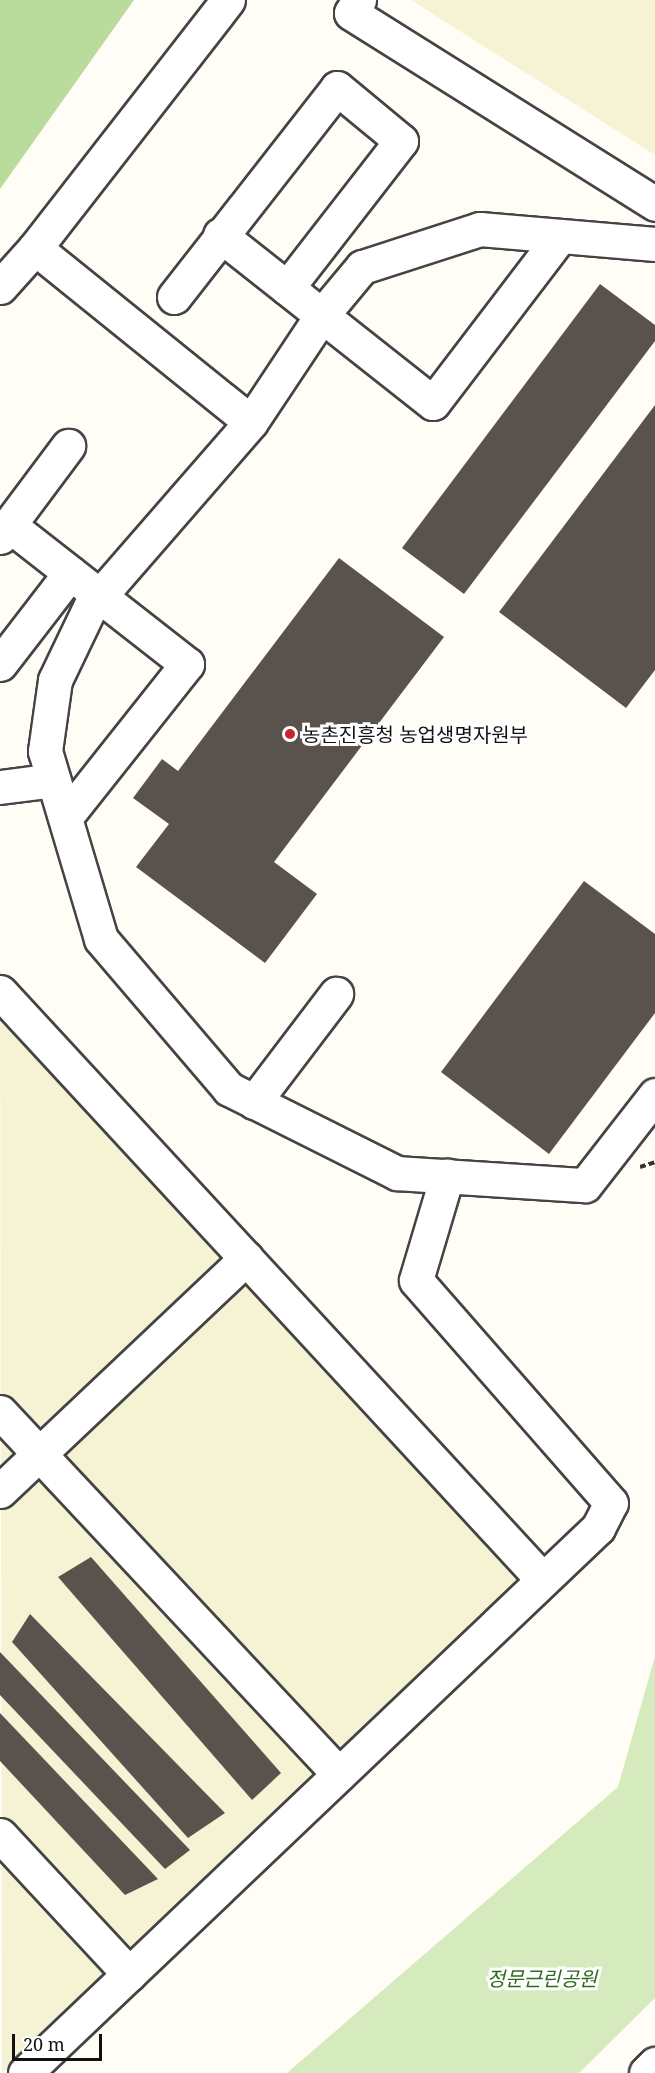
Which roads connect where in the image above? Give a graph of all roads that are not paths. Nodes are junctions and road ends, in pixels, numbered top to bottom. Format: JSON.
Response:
{"nodes":[{"id":1,"x":228,"y":0,"type":"edge"},
{"id":2,"x":359,"y":0,"type":"edge"},
{"id":3,"x":655,"y":204,"type":"edge"},
{"id":4,"x":220,"y":235,"type":"junction"},
{"id":5,"x":560,"y":236,"type":"junction"},
{"id":6,"x":655,"y":244,"type":"edge"},
{"id":7,"x":35,"y":248,"type":"junction"},
{"id":8,"x":0,"y":287,"type":"edge"},
{"id":9,"x":286,"y":288,"type":"junction"},
{"id":10,"x":174,"y":297,"type":"dead end"},
{"id":11,"x":322,"y":315,"type":"junction"},
{"id":12,"x":251,"y":422,"type":"junction"},
{"id":13,"x":68,"y":446,"type":"dead end"},
{"id":14,"x":4,"y":531,"type":"edge"},
{"id":15,"x":70,"y":573,"type":"junction"},
{"id":16,"x":99,"y":596,"type":"junction"},
{"id":17,"x":0,"y":664,"type":"edge"},
{"id":18,"x":54,"y":780,"type":"junction"},
{"id":19,"x":0,"y":787,"type":"edge"},
{"id":20,"x":64,"y":818,"type":"junction"},
{"id":21,"x":0,"y":992,"type":"edge"},
{"id":22,"x":336,"y":994,"type":"dead end"},
{"id":23,"x":655,"y":1095,"type":"edge"},
{"id":24,"x":254,"y":1102,"type":"junction"},
{"id":25,"x":447,"y":1176,"type":"junction"},
{"id":26,"x":246,"y":1258,"type":"junction"},
{"id":27,"x":0,"y":1412,"type":"edge"},
{"id":28,"x":39,"y":1454,"type":"junction"},
{"id":29,"x":0,"y":1491,"type":"edge"},
{"id":30,"x":543,"y":1580,"type":"junction"},
{"id":31,"x":339,"y":1774,"type":"junction"},
{"id":32,"x":0,"y":1835,"type":"edge"},
{"id":33,"x":129,"y":1974,"type":"junction"},
{"id":34,"x":655,"y":2064,"type":"edge"},
{"id":35,"x":25,"y":2073,"type":"edge"},
{"id":36,"x":646,"y":2073,"type":"edge"}],
"edges":[{"from":1,"to":7,"type":"street"},
{"from":2,"to":3,"type":"street"},
{"from":4,"to":9,"type":"street"},
{"from":4,"to":9,"type":"street"},
{"from":4,"to":10,"type":"street"},
{"from":5,"to":6,"type":"street"},
{"from":5,"to":11,"type":"street"},
{"from":5,"to":11,"type":"street"},
{"from":7,"to":8,"type":"street"},
{"from":7,"to":12,"type":"street"},
{"from":9,"to":11,"type":"street"},
{"from":11,"to":12,"type":"street"},
{"from":12,"to":16,"type":"street"},
{"from":13,"to":14,"type":"street"},
{"from":14,"to":15,"type":"street"},
{"from":15,"to":16,"type":"street"},
{"from":15,"to":17,"type":"street"},
{"from":16,"to":18,"type":"street"},
{"from":16,"to":20,"type":"street"},
{"from":18,"to":19,"type":"street"},
{"from":18,"to":20,"type":"street"},
{"from":20,"to":24,"type":"street"},
{"from":21,"to":26,"type":"street"},
{"from":22,"to":24,"type":"street"},
{"from":23,"to":25,"type":"street"},
{"from":24,"to":25,"type":"street"},
{"from":25,"to":30,"type":"street"},
{"from":26,"to":28,"type":"street"},
{"from":26,"to":30,"type":"street"},
{"from":27,"to":28,"type":"street"},
{"from":28,"to":29,"type":"street"},
{"from":28,"to":31,"type":"street"},
{"from":30,"to":31,"type":"street"},
{"from":31,"to":33,"type":"street"},
{"from":32,"to":33,"type":"street"},
{"from":33,"to":35,"type":"street"},
{"from":34,"to":36,"type":"street"}]}
